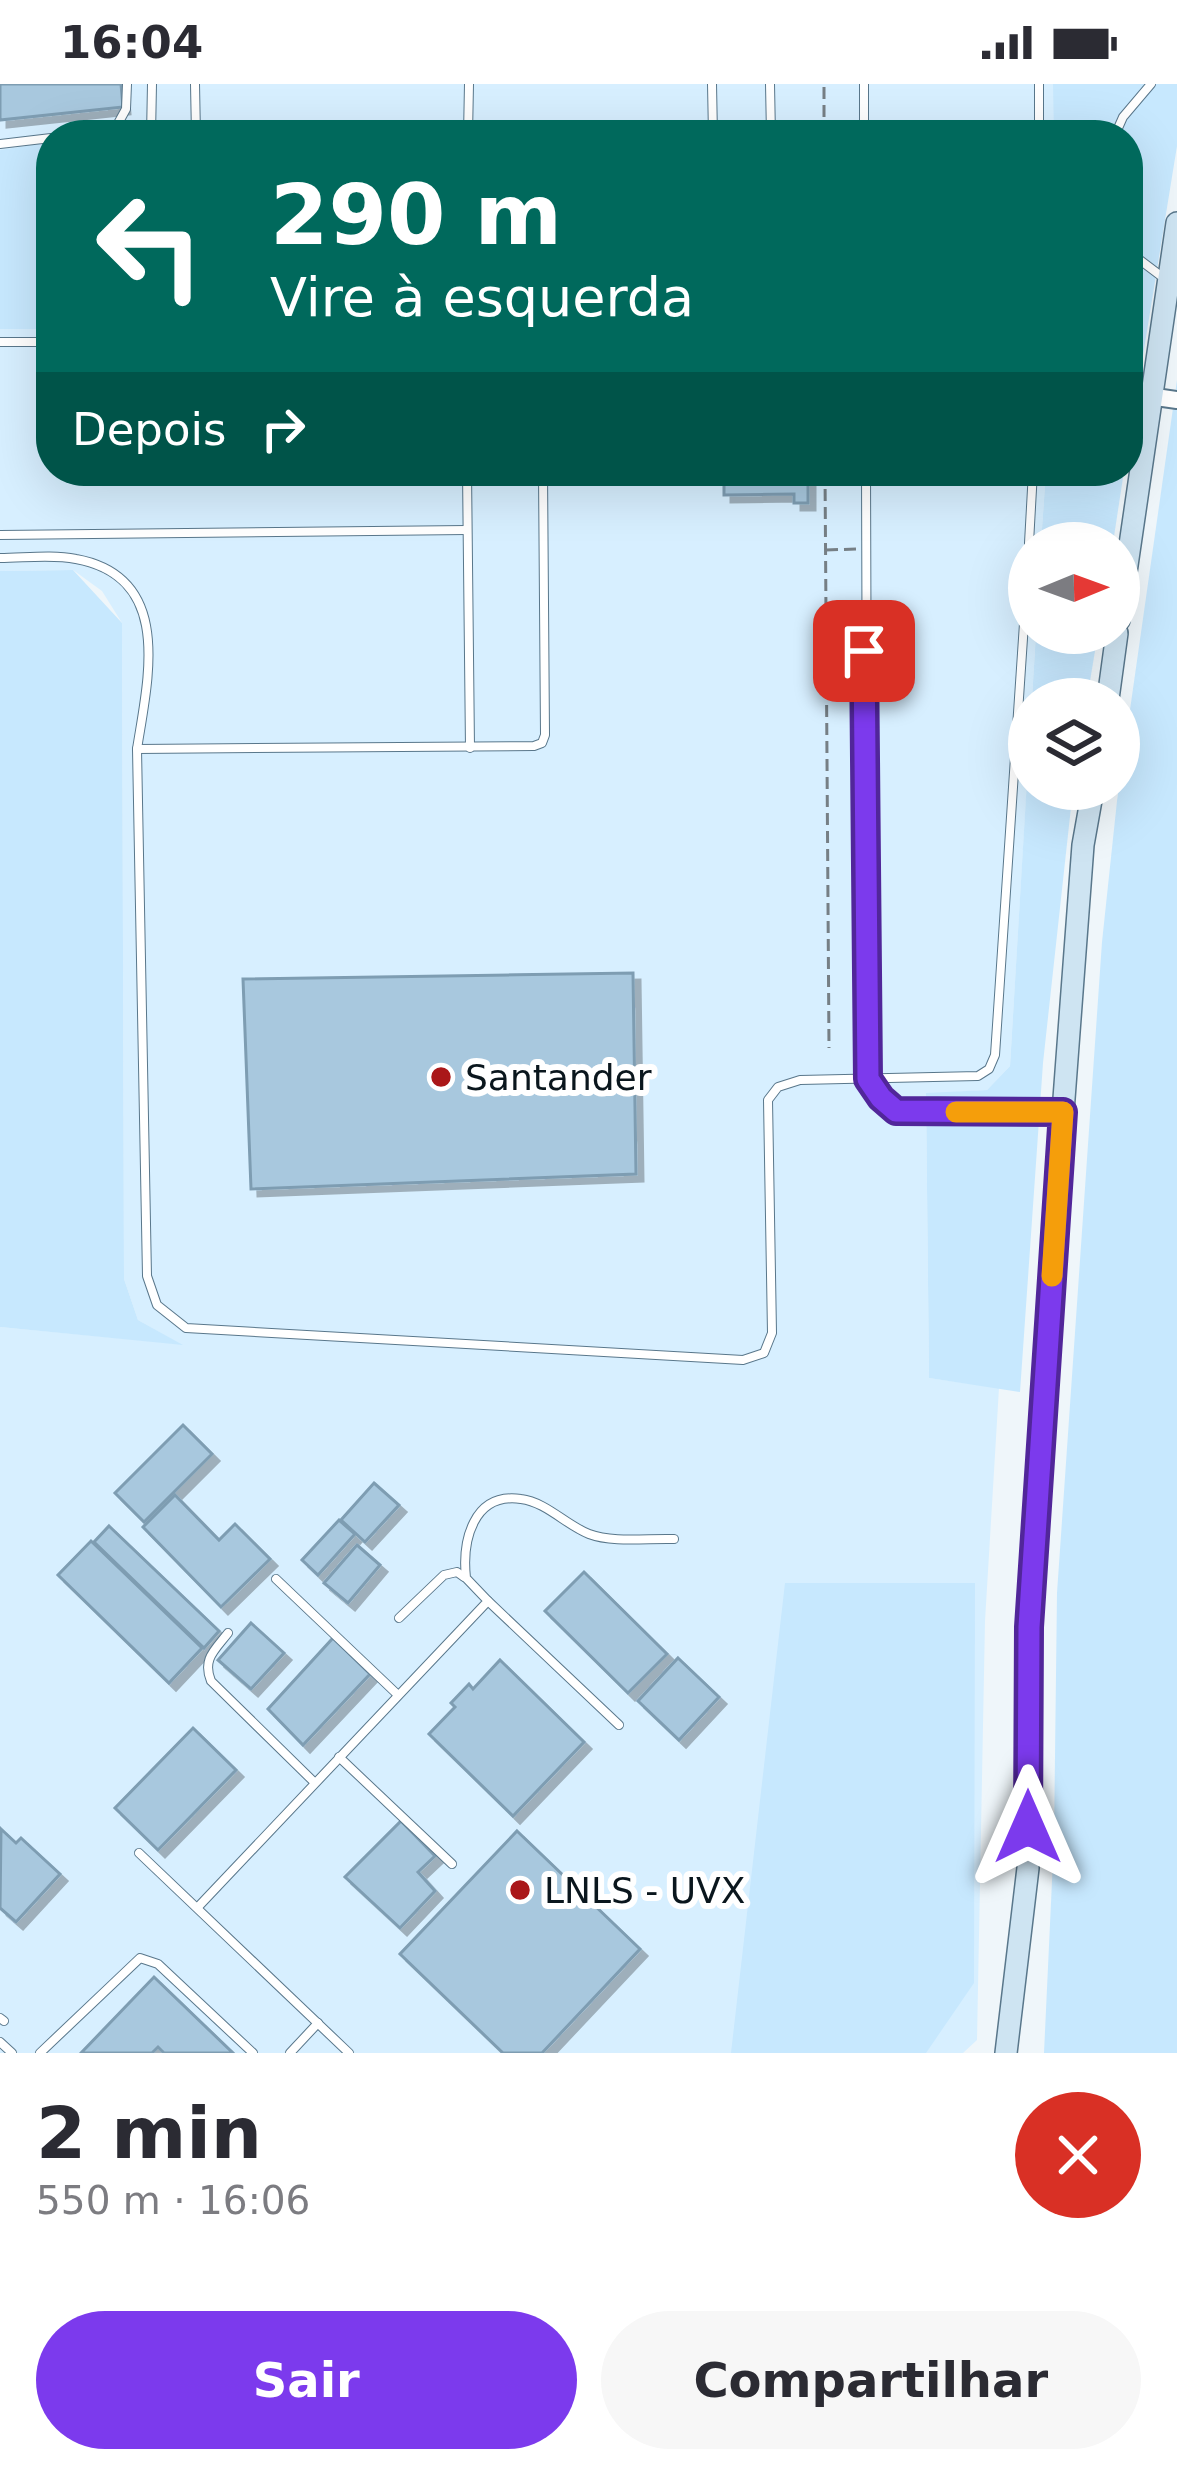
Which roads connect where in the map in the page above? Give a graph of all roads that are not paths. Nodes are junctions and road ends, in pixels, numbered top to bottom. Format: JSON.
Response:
{"nodes":[{"id":1,"x":127,"y":84,"type":"edge"},
{"id":2,"x":152,"y":84,"type":"edge"},
{"id":3,"x":195,"y":84,"type":"edge"},
{"id":4,"x":469,"y":84,"type":"edge"},
{"id":5,"x":712,"y":84,"type":"edge"},
{"id":6,"x":770,"y":84,"type":"edge"},
{"id":7,"x":863,"y":84,"type":"edge"},
{"id":8,"x":1039,"y":84,"type":"edge"},
{"id":9,"x":1151,"y":84,"type":"edge"},
{"id":10,"x":121,"y":120,"type":"edge"},
{"id":11,"x":151,"y":120,"type":"edge"},
{"id":12,"x":196,"y":120,"type":"edge"},
{"id":13,"x":468,"y":120,"type":"edge"},
{"id":14,"x":713,"y":120,"type":"edge"},
{"id":15,"x":771,"y":120,"type":"edge"},
{"id":16,"x":864,"y":120,"type":"edge"},
{"id":17,"x":1039,"y":120,"type":"edge"},
{"id":18,"x":1122,"y":120,"type":"edge"},
{"id":19,"x":36,"y":140,"type":"edge"},
{"id":20,"x":0,"y":144,"type":"edge"},
{"id":21,"x":1177,"y":224,"type":"edge"},
{"id":22,"x":1143,"y":262,"type":"edge"},
{"id":23,"x":1168,"y":281,"type":"junction"},
{"id":24,"x":0,"y":342,"type":"edge"},
{"id":25,"x":36,"y":342,"type":"edge"},
{"id":26,"x":1149,"y":396,"type":"junction"},
{"id":27,"x":1177,"y":400,"type":"edge"},
{"id":28,"x":1143,"y":441,"type":"edge"},
{"id":29,"x":467,"y":486,"type":"edge"},
{"id":30,"x":543,"y":486,"type":"edge"},
{"id":31,"x":866,"y":486,"type":"edge"},
{"id":32,"x":1032,"y":486,"type":"edge"},
{"id":33,"x":1137,"y":486,"type":"edge"},
{"id":34,"x":1030,"y":522,"type":"edge"},
{"id":35,"x":1132,"y":522,"type":"edge"},
{"id":36,"x":467,"y":530,"type":"junction"},
{"id":37,"x":0,"y":535,"type":"edge"},
{"id":38,"x":0,"y":558,"type":"edge"},
{"id":39,"x":1022,"y":654,"type":"edge"},
{"id":40,"x":137,"y":748,"type":"junction"},
{"id":41,"x":470,"y":748,"type":"junction"},
{"id":42,"x":1089,"y":810,"type":"edge"},
{"id":43,"x":868,"y":1079,"type":"junction"},
{"id":44,"x":1063,"y":1112,"type":"junction"},
{"id":45,"x":674,"y":1539,"type":"dead end"},
{"id":46,"x":466,"y":1578,"type":"junction"},
{"id":47,"x":276,"y":1580,"type":"dead end"},
{"id":48,"x":488,"y":1601,"type":"junction"},
{"id":49,"x":399,"y":1618,"type":"dead end"},
{"id":50,"x":228,"y":1633,"type":"dead end"},
{"id":51,"x":398,"y":1695,"type":"junction"},
{"id":52,"x":619,"y":1726,"type":"dead end"},
{"id":53,"x":339,"y":1757,"type":"junction"},
{"id":54,"x":314,"y":1782,"type":"junction"},
{"id":55,"x":139,"y":1852,"type":"dead end"},
{"id":56,"x":452,"y":1864,"type":"dead end"},
{"id":57,"x":198,"y":1907,"type":"junction"},
{"id":58,"x":318,"y":2023,"type":"junction"},
{"id":59,"x":0,"y":2042,"type":"edge"},
{"id":60,"x":13,"y":2053,"type":"edge"},
{"id":61,"x":40,"y":2053,"type":"edge"},
{"id":62,"x":253,"y":2053,"type":"edge"},
{"id":63,"x":290,"y":2053,"type":"edge"},
{"id":64,"x":349,"y":2053,"type":"edge"},
{"id":65,"x":1006,"y":2053,"type":"edge"}],
"edges":[{"from":1,"to":10,"type":"lane"},
{"from":2,"to":11,"type":"lane"},
{"from":3,"to":12,"type":"lane"},
{"from":4,"to":13,"type":"lane"},
{"from":5,"to":14,"type":"lane"},
{"from":6,"to":15,"type":"lane"},
{"from":7,"to":16,"type":"lane"},
{"from":8,"to":17,"type":"lane"},
{"from":9,"to":18,"type":"lane"},
{"from":19,"to":20,"type":"lane"},
{"from":21,"to":23,"type":"main road"},
{"from":22,"to":23,"type":"lane"},
{"from":23,"to":26,"type":"main road"},
{"from":24,"to":25,"type":"lane"},
{"from":26,"to":27,"type":"street"},
{"from":26,"to":28,"type":"main road"},
{"from":29,"to":36,"type":"lane"},
{"from":30,"to":41,"type":"lane"},
{"from":31,"to":43,"type":"lane"},
{"from":32,"to":34,"type":"lane"},
{"from":33,"to":35,"type":"main road"},
{"from":36,"to":37,"type":"lane"},
{"from":36,"to":41,"type":"lane"},
{"from":38,"to":40,"type":"lane"},
{"from":39,"to":43,"type":"lane"},
{"from":40,"to":41,"type":"lane"},
{"from":40,"to":43,"type":"lane"},
{"from":42,"to":44,"type":"main road"},
{"from":43,"to":44,"type":"lane"},
{"from":44,"to":65,"type":"main road"},
{"from":45,"to":46,"type":"lane"},
{"from":46,"to":48,"type":"lane"},
{"from":46,"to":49,"type":"lane"},
{"from":47,"to":51,"type":"lane"},
{"from":48,"to":51,"type":"lane"},
{"from":48,"to":52,"type":"lane"},
{"from":50,"to":54,"type":"lane"},
{"from":51,"to":53,"type":"lane"},
{"from":53,"to":54,"type":"lane"},
{"from":53,"to":56,"type":"lane"},
{"from":54,"to":57,"type":"lane"},
{"from":55,"to":57,"type":"lane"},
{"from":57,"to":58,"type":"lane"},
{"from":58,"to":63,"type":"lane"},
{"from":58,"to":64,"type":"lane"},
{"from":59,"to":60,"type":"lane"},
{"from":61,"to":62,"type":"lane"}]}
